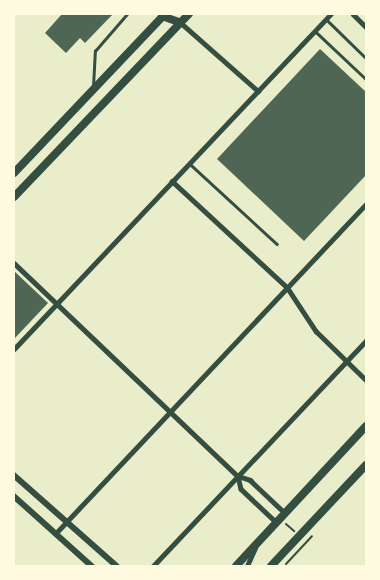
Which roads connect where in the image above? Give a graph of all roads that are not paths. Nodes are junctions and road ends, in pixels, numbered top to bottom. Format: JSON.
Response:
{"nodes":[{"id":1,"x":127,"y":14,"type":"edge"},
{"id":2,"x":184,"y":14,"type":"edge"},
{"id":3,"x":189,"y":14,"type":"edge"},
{"id":4,"x":331,"y":14,"type":"edge"},
{"id":5,"x":353,"y":14,"type":"edge"},
{"id":6,"x":164,"y":15,"type":"edge"},
{"id":7,"x":326,"y":19,"type":"junction"},
{"id":8,"x":181,"y":23,"type":"junction"},
{"id":9,"x":366,"y":27,"type":"edge"},
{"id":10,"x":314,"y":31,"type":"junction"},
{"id":11,"x":366,"y":58,"type":"edge"},
{"id":12,"x":366,"y":79,"type":"edge"},
{"id":13,"x":93,"y":90,"type":"junction"},
{"id":14,"x":258,"y":91,"type":"junction"},
{"id":15,"x":189,"y":163,"type":"junction"},
{"id":16,"x":14,"y":173,"type":"edge"},
{"id":17,"x":172,"y":181,"type":"junction"},
{"id":18,"x":14,"y":197,"type":"edge"},
{"id":19,"x":366,"y":204,"type":"edge"},
{"id":20,"x":277,"y":244,"type":"dead end"},
{"id":21,"x":14,"y":263,"type":"edge"},
{"id":22,"x":287,"y":288,"type":"junction"},
{"id":23,"x":57,"y":302,"type":"junction"},
{"id":24,"x":366,"y":341,"type":"edge"},
{"id":25,"x":14,"y":349,"type":"edge"},
{"id":26,"x":346,"y":362,"type":"junction"},
{"id":27,"x":366,"y":380,"type":"edge"},
{"id":28,"x":170,"y":410,"type":"junction"},
{"id":29,"x":366,"y":426,"type":"edge"},
{"id":30,"x":366,"y":465,"type":"edge"},
{"id":31,"x":14,"y":474,"type":"edge"},
{"id":32,"x":238,"y":476,"type":"junction"},
{"id":33,"x":14,"y":496,"type":"edge"},
{"id":34,"x":285,"y":513,"type":"junction"},
{"id":35,"x":66,"y":520,"type":"junction"},
{"id":36,"x":276,"y":522,"type":"junction"},
{"id":37,"x":56,"y":533,"type":"junction"},
{"id":38,"x":257,"y":543,"type":"junction"},
{"id":39,"x":92,"y":566,"type":"edge"},
{"id":40,"x":117,"y":566,"type":"edge"},
{"id":41,"x":153,"y":566,"type":"edge"},
{"id":42,"x":236,"y":566,"type":"edge"},
{"id":43,"x":247,"y":566,"type":"edge"},
{"id":44,"x":271,"y":566,"type":"edge"}],
"edges":[{"from":1,"to":13,"type":"lane"},
{"from":2,"to":8,"type":"main road"},
{"from":3,"to":8,"type":"main road"},
{"from":4,"to":7,"type":"street"},
{"from":5,"to":9,"type":"street"},
{"from":6,"to":8,"type":"main road"},
{"from":6,"to":13,"type":"main road"},
{"from":7,"to":10,"type":"street"},
{"from":7,"to":11,"type":"lane"},
{"from":8,"to":14,"type":"street"},
{"from":8,"to":18,"type":"main road"},
{"from":10,"to":12,"type":"lane"},
{"from":10,"to":14,"type":"street"},
{"from":13,"to":16,"type":"main road"},
{"from":14,"to":15,"type":"street"},
{"from":15,"to":17,"type":"street"},
{"from":15,"to":20,"type":"lane"},
{"from":17,"to":22,"type":"street"},
{"from":17,"to":23,"type":"street"},
{"from":19,"to":22,"type":"street"},
{"from":21,"to":23,"type":"street"},
{"from":22,"to":26,"type":"street"},
{"from":22,"to":28,"type":"street"},
{"from":23,"to":25,"type":"street"},
{"from":23,"to":28,"type":"street"},
{"from":24,"to":26,"type":"street"},
{"from":26,"to":27,"type":"street"},
{"from":26,"to":32,"type":"street"},
{"from":28,"to":32,"type":"street"},
{"from":28,"to":35,"type":"street"},
{"from":29,"to":34,"type":"main road"},
{"from":30,"to":44,"type":"main road"},
{"from":31,"to":35,"type":"street"},
{"from":32,"to":34,"type":"street"},
{"from":32,"to":36,"type":"street"},
{"from":32,"to":41,"type":"street"},
{"from":33,"to":37,"type":"street"},
{"from":34,"to":36,"type":"main road"},
{"from":35,"to":37,"type":"street"},
{"from":35,"to":40,"type":"street"},
{"from":36,"to":38,"type":"main road"},
{"from":37,"to":39,"type":"street"},
{"from":38,"to":42,"type":"main road"},
{"from":38,"to":43,"type":"street"}]}
